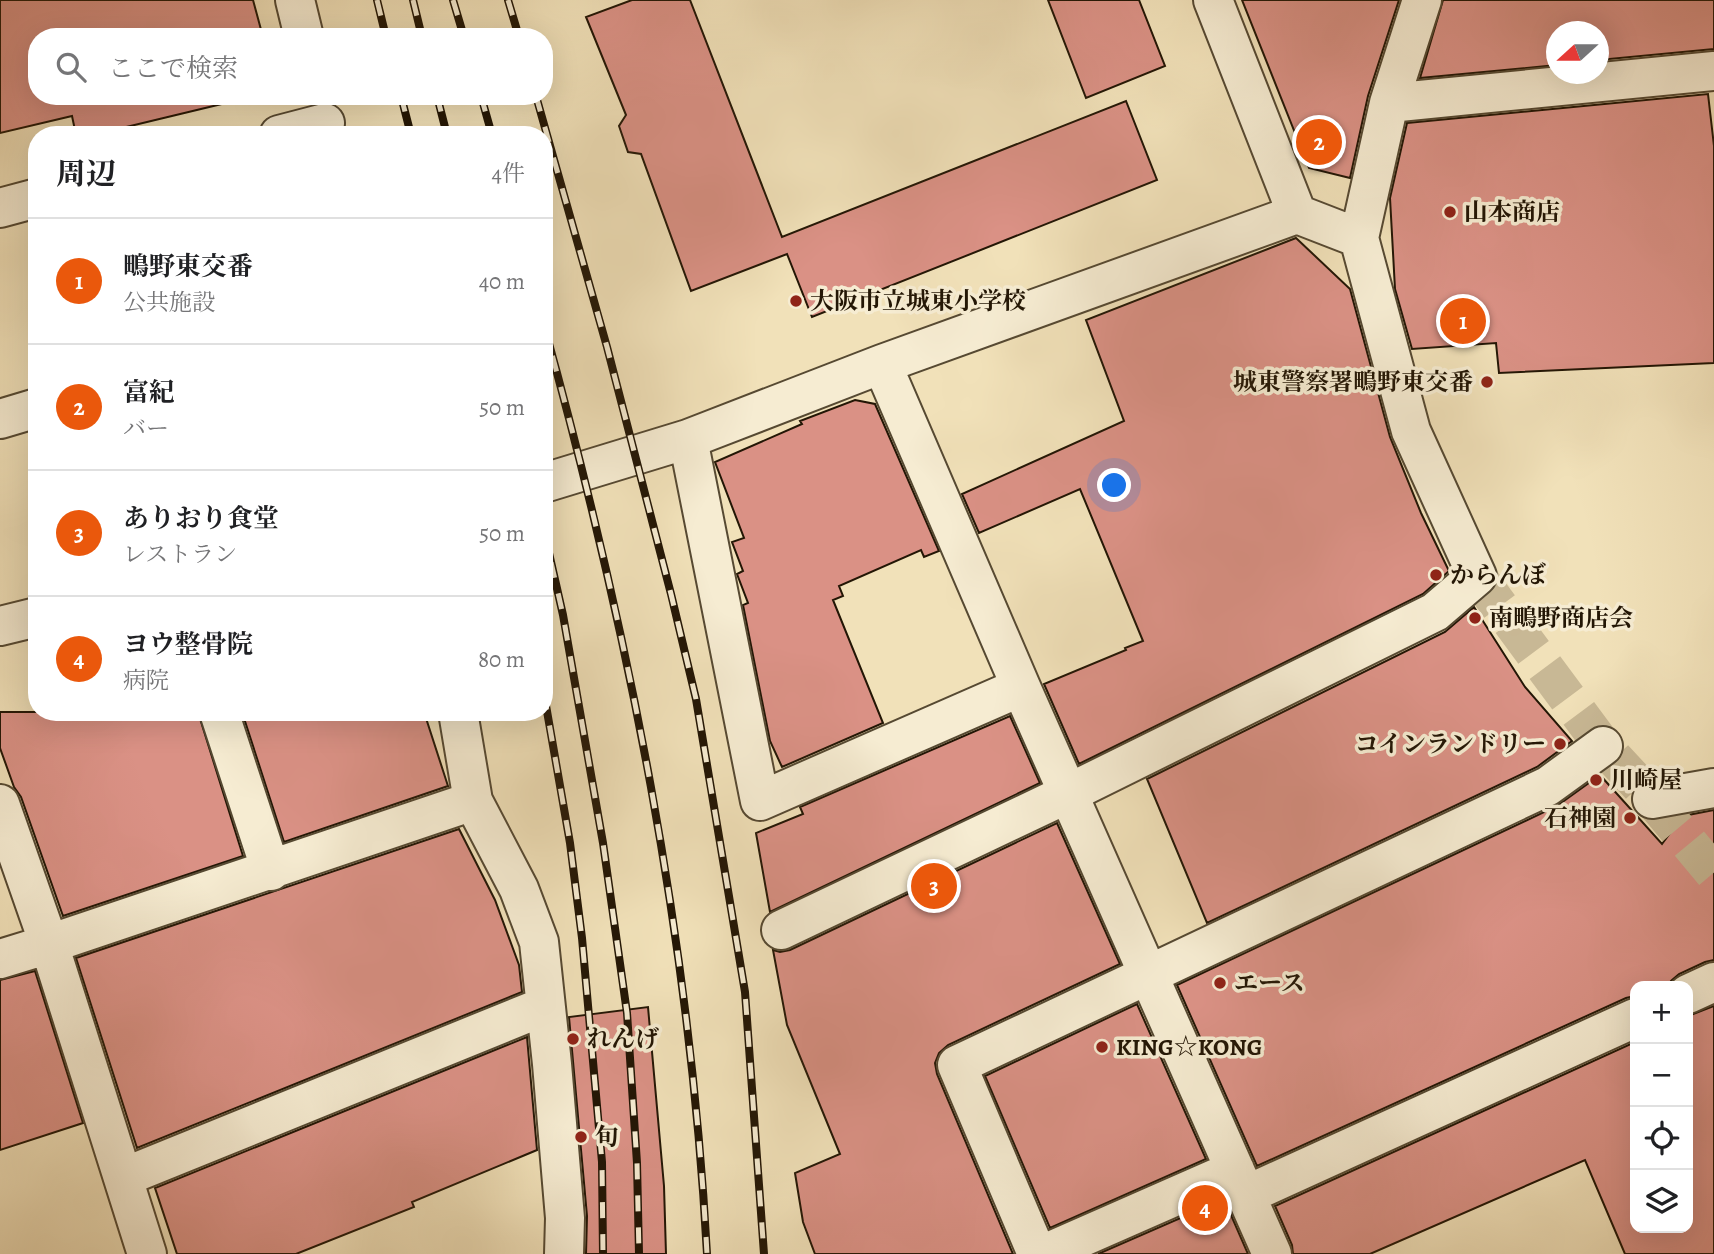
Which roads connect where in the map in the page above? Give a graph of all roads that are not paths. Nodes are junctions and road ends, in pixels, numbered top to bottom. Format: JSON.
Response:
{"nodes":[{"id":1,"x":295,"y":0,"type":"edge"},
{"id":2,"x":1213,"y":0,"type":"edge"},
{"id":3,"x":1422,"y":0,"type":"edge"},
{"id":4,"x":302,"y":28,"type":"edge"},
{"id":5,"x":1714,"y":71,"type":"edge"},
{"id":6,"x":1389,"y":103,"type":"junction"},
{"id":7,"x":324,"y":118,"type":"edge"},
{"id":8,"x":303,"y":126,"type":"edge"},
{"id":9,"x":28,"y":200,"type":"edge"},
{"id":10,"x":0,"y":208,"type":"edge"},
{"id":11,"x":1297,"y":215,"type":"junction"},
{"id":12,"x":1359,"y":239,"type":"junction"},
{"id":13,"x":882,"y":364,"type":"junction"},
{"id":14,"x":28,"y":411,"type":"edge"},
{"id":15,"x":0,"y":419,"type":"edge"},
{"id":16,"x":688,"y":439,"type":"junction"},
{"id":17,"x":553,"y":480,"type":"edge"},
{"id":18,"x":28,"y":619,"type":"edge"},
{"id":19,"x":0,"y":626,"type":"edge"},
{"id":20,"x":1021,"y":687,"type":"junction"},
{"id":21,"x":222,"y":721,"type":"edge"},
{"id":22,"x":460,"y":721,"type":"edge"},
{"id":23,"x":1603,"y":746,"type":"dead end"},
{"id":24,"x":1714,"y":788,"type":"edge"},
{"id":25,"x":1069,"y":793,"type":"junction"},
{"id":26,"x":1652,"y":799,"type":"dead end"},
{"id":27,"x":473,"y":801,"type":"junction"},
{"id":28,"x":0,"y":804,"type":"edge"},
{"id":29,"x":271,"y":870,"type":"junction"},
{"id":30,"x":781,"y":930,"type":"dead end"},
{"id":31,"x":49,"y":944,"type":"junction"},
{"id":32,"x":0,"y":959,"type":"edge"},
{"id":33,"x":1148,"y":974,"type":"junction"},
{"id":34,"x":1714,"y":982,"type":"edge"},
{"id":35,"x":1693,"y":992,"type":"edge"},
{"id":36,"x":545,"y":1006,"type":"junction"},
{"id":37,"x":1630,"y":1020,"type":"edge"},
{"id":38,"x":124,"y":1177,"type":"junction"},
{"id":39,"x":1241,"y":1182,"type":"junction"},
{"id":40,"x":147,"y":1254,"type":"edge"},
{"id":41,"x":564,"y":1254,"type":"edge"},
{"id":42,"x":1037,"y":1254,"type":"edge"},
{"id":43,"x":1044,"y":1254,"type":"edge"},
{"id":44,"x":1272,"y":1254,"type":"edge"}],
"edges":[{"from":1,"to":4,"type":"street"},
{"from":2,"to":11,"type":"street"},
{"from":3,"to":6,"type":"street"},
{"from":5,"to":6,"type":"street"},
{"from":6,"to":12,"type":"street"},
{"from":7,"to":8,"type":"street"},
{"from":9,"to":10,"type":"street"},
{"from":11,"to":12,"type":"street"},
{"from":11,"to":13,"type":"street"},
{"from":12,"to":25,"type":"street"},
{"from":13,"to":16,"type":"street"},
{"from":13,"to":20,"type":"street"},
{"from":14,"to":15,"type":"street"},
{"from":16,"to":17,"type":"street"},
{"from":16,"to":20,"type":"street"},
{"from":18,"to":19,"type":"street"},
{"from":20,"to":25,"type":"street"},
{"from":21,"to":29,"type":"street"},
{"from":22,"to":27,"type":"street"},
{"from":23,"to":33,"type":"street"},
{"from":24,"to":26,"type":"street"},
{"from":25,"to":30,"type":"street"},
{"from":25,"to":33,"type":"street"},
{"from":27,"to":29,"type":"street"},
{"from":27,"to":36,"type":"street"},
{"from":28,"to":31,"type":"street"},
{"from":29,"to":31,"type":"street"},
{"from":31,"to":32,"type":"street"},
{"from":31,"to":38,"type":"street"},
{"from":33,"to":39,"type":"street"},
{"from":33,"to":42,"type":"street"},
{"from":34,"to":35,"type":"street"},
{"from":36,"to":38,"type":"street"},
{"from":36,"to":41,"type":"street"},
{"from":37,"to":39,"type":"street"},
{"from":38,"to":40,"type":"street"},
{"from":39,"to":43,"type":"street"},
{"from":39,"to":44,"type":"street"}]}
